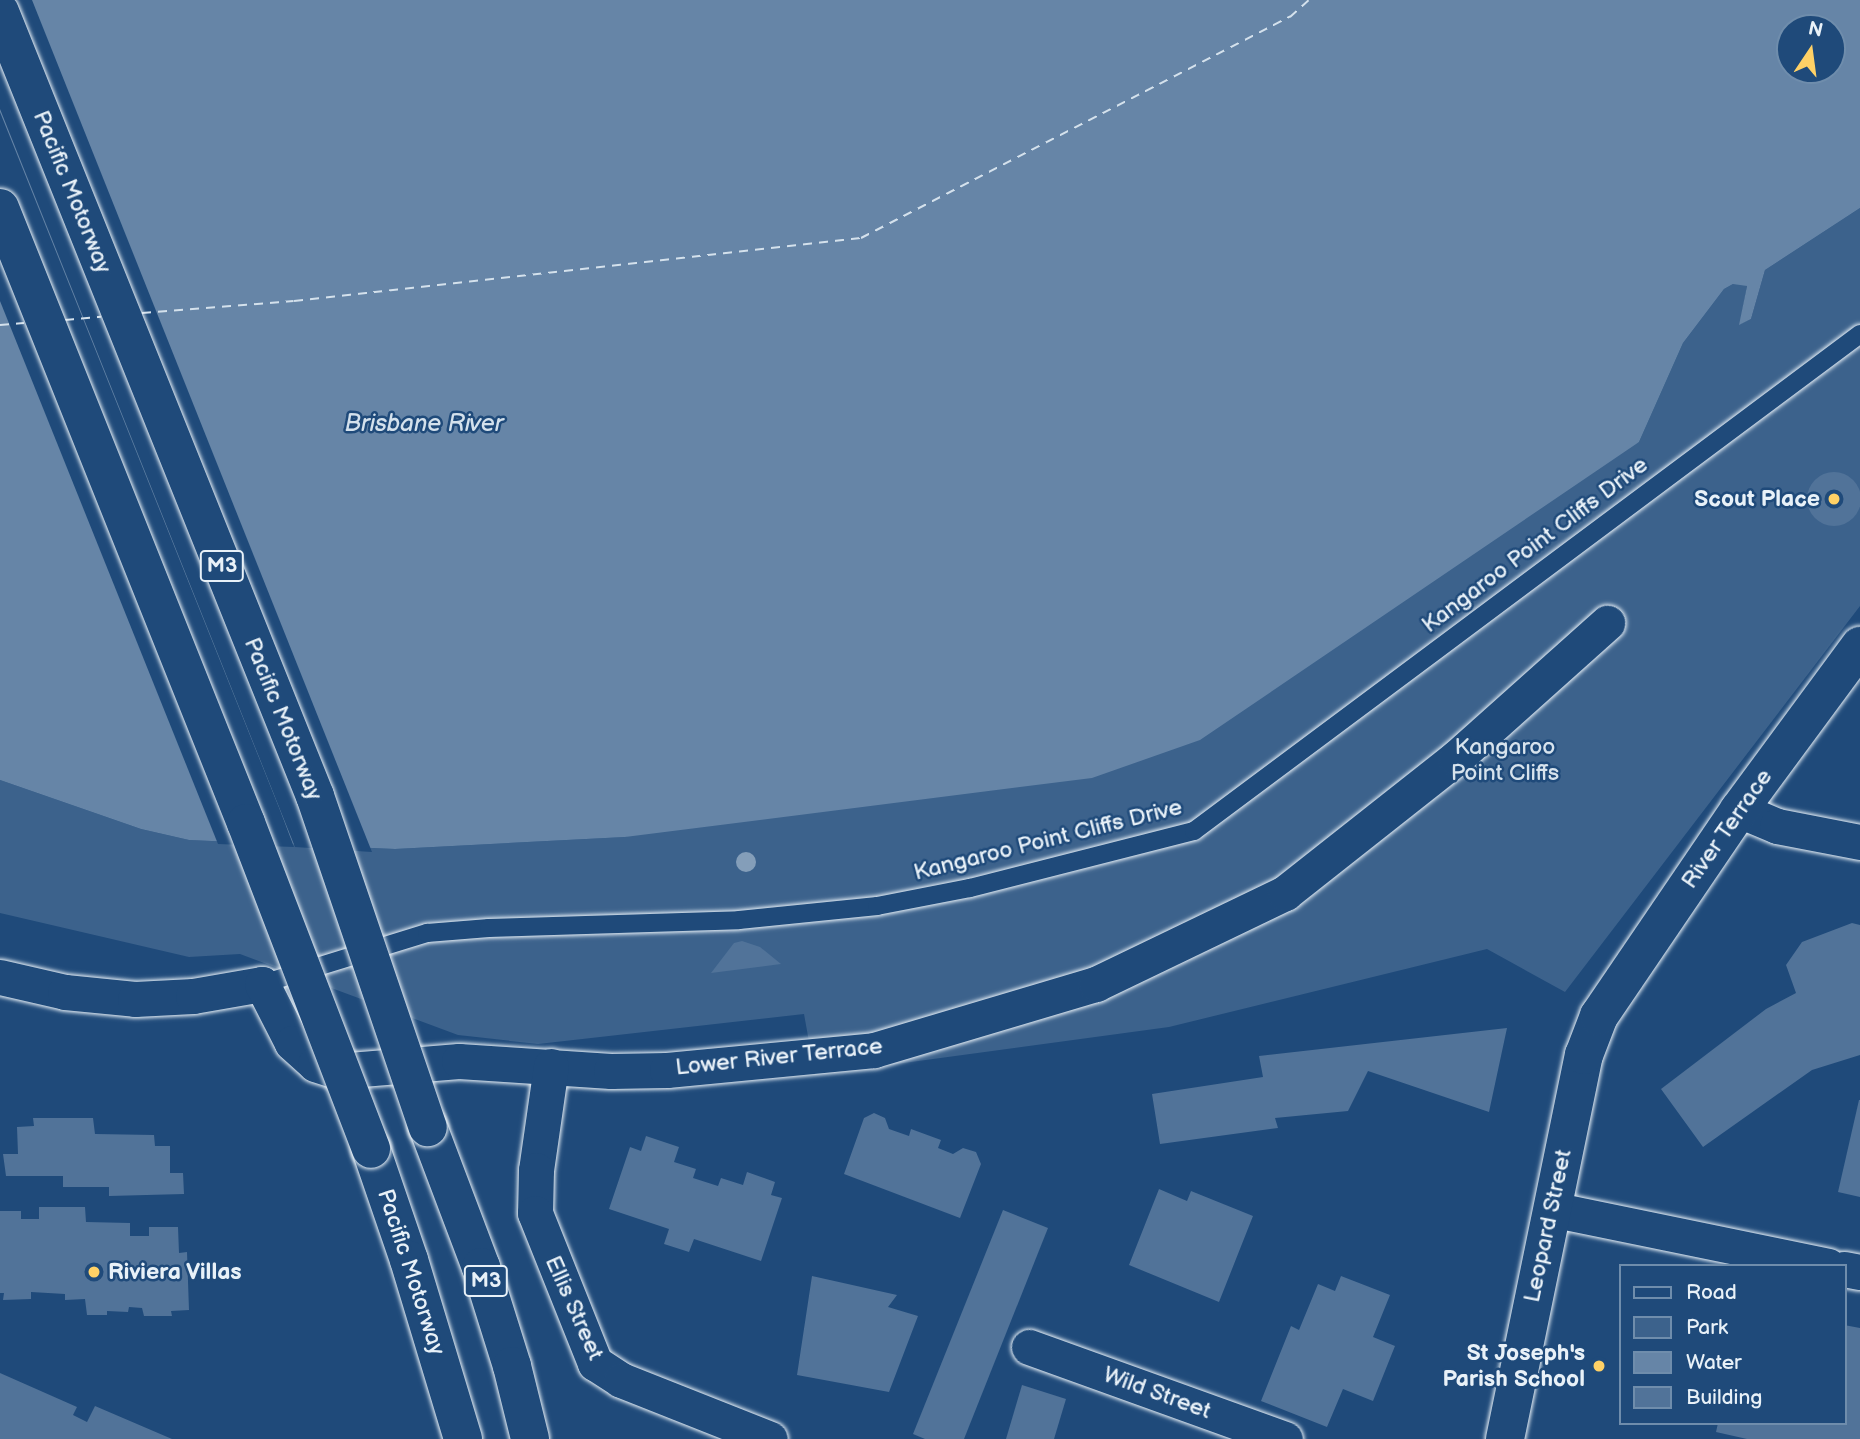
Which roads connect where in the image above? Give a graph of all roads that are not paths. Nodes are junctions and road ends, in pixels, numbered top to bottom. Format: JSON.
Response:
{"nodes":[{"id":1,"x":0,"y":12,"type":"edge"},
{"id":2,"x":0,"y":208,"type":"edge"},
{"id":3,"x":1860,"y":334,"type":"edge"},
{"id":4,"x":1607,"y":623,"type":"dead end"},
{"id":5,"x":1860,"y":646,"type":"edge"},
{"id":6,"x":1739,"y":810,"type":"junction"},
{"id":7,"x":1860,"y":842,"type":"edge"},
{"id":8,"x":0,"y":977,"type":"edge"},
{"id":9,"x":262,"y":984,"type":"junction"},
{"id":10,"x":1598,"y":1016,"type":"joint"},
{"id":11,"x":551,"y":1066,"type":"junction"},
{"id":12,"x":1551,"y":1209,"type":"junction"},
{"id":13,"x":1818,"y":1264,"type":"edge"},
{"id":14,"x":1029,"y":1347,"type":"dead end"},
{"id":15,"x":442,"y":1371,"type":"junction"},
{"id":16,"x":440,"y":1439,"type":"edge"},
{"id":17,"x":463,"y":1439,"type":"edge"},
{"id":18,"x":530,"y":1439,"type":"edge"},
{"id":19,"x":770,"y":1439,"type":"edge"},
{"id":20,"x":1285,"y":1439,"type":"edge"},
{"id":21,"x":1505,"y":1439,"type":"edge"}],
"edges":[{"from":1,"to":18,"type":"main road","name":"Pacific Motorway","number":"M3","bridge":true},
{"from":2,"to":15,"type":"main road","name":"Pacific Motorway","bridge":true},
{"from":3,"to":9,"type":"lane","name":"Kangaroo Point Cliffs Drive"},
{"from":4,"to":11,"type":"street","name":"Lower River Terrace"},
{"from":5,"to":6,"type":"main road","name":"River Terrace"},
{"from":6,"to":7,"type":"street"},
{"from":6,"to":10,"type":"main road","name":"River Terrace"},
{"from":8,"to":9,"type":"street"},
{"from":9,"to":11,"type":"street","name":"Lower River Terrace"},
{"from":10,"to":12,"type":"main road","name":"Leopard Street"},
{"from":11,"to":19,"type":"street","name":"Ellis Street"},
{"from":12,"to":13,"type":"street"},
{"from":12,"to":21,"type":"main road","name":"Leopard Street"},
{"from":14,"to":20,"type":"street","name":"Wild Street"},
{"from":15,"to":16,"type":"main road"},
{"from":15,"to":17,"type":"main road","name":"Pacific Motorway"}]}
